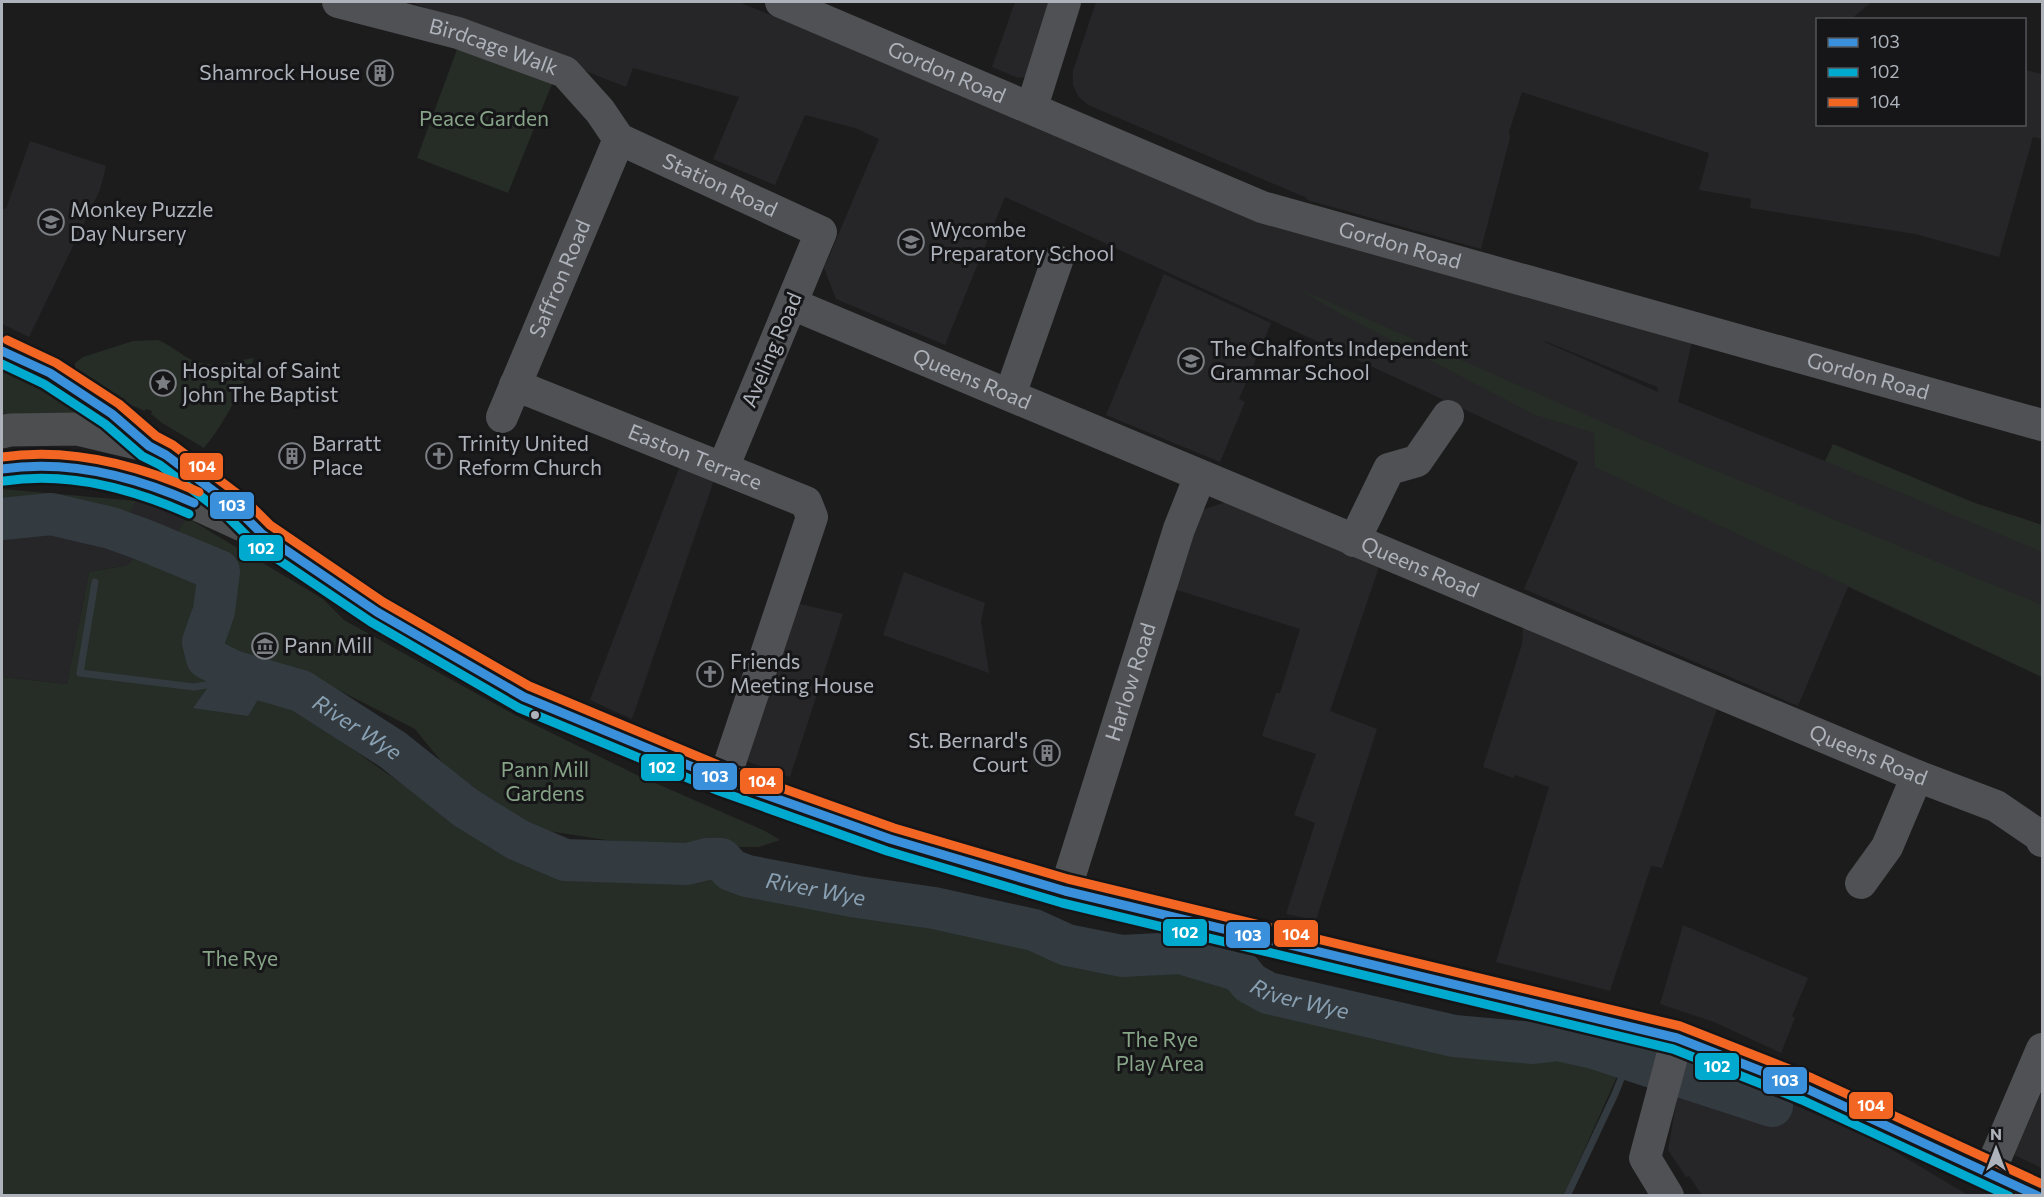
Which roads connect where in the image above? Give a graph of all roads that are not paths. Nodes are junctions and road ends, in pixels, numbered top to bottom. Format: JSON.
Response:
{"nodes":[{"id":1,"x":338,"y":2,"type":"edge"},
{"id":2,"x":781,"y":2,"type":"edge"},
{"id":3,"x":1065,"y":2,"type":"edge"},
{"id":4,"x":1032,"y":107,"type":"junction"},
{"id":5,"x":619,"y":140,"type":"junction"},
{"id":6,"x":822,"y":232,"type":"joint"},
{"id":7,"x":1057,"y":261,"type":"dead end"},
{"id":8,"x":792,"y":304,"type":"junction"},
{"id":9,"x":2,"y":351,"type":"edge"},
{"id":10,"x":515,"y":384,"type":"junction"},
{"id":11,"x":1010,"y":395,"type":"junction"},
{"id":12,"x":1448,"y":416,"type":"dead end"},
{"id":13,"x":502,"y":417,"type":"dead end"},
{"id":14,"x":2043,"y":425,"type":"edge"},
{"id":15,"x":2,"y":432,"type":"edge"},
{"id":16,"x":149,"y":447,"type":"junction"},
{"id":17,"x":723,"y":468,"type":"junction"},
{"id":18,"x":2,"y":469,"type":"edge"},
{"id":19,"x":1200,"y":476,"type":"junction"},
{"id":20,"x":262,"y":534,"type":"junction"},
{"id":21,"x":1354,"y":541,"type":"junction"},
{"id":22,"x":1917,"y":776,"type":"junction"},
{"id":23,"x":724,"y":780,"type":"junction"},
{"id":24,"x":2043,"y":841,"type":"edge"},
{"id":25,"x":1861,"y":883,"type":"dead end"},
{"id":26,"x":1065,"y":891,"type":"junction"},
{"id":27,"x":1677,"y":1038,"type":"junction"},
{"id":28,"x":2043,"y":1049,"type":"edge"},
{"id":29,"x":1989,"y":1173,"type":"junction"},
{"id":30,"x":1668,"y":1196,"type":"edge"},
{"id":31,"x":2038,"y":1196,"type":"edge"}],
"edges":[{"from":1,"to":5,"type":"street","name":"Birdcage Walk"},
{"from":2,"to":4,"type":"street","name":"Gordon Road"},
{"from":3,"to":4,"type":"street"},
{"from":4,"to":14,"type":"street","name":"Gordon Road"},
{"from":5,"to":6,"type":"street","name":"Station Road"},
{"from":5,"to":10,"type":"street","name":"Saffron Road"},
{"from":6,"to":8,"type":"street","name":"Aveling Road"},
{"from":7,"to":11,"type":"street"},
{"from":8,"to":11,"type":"street","name":"Queens Road"},
{"from":8,"to":17,"type":"street","name":"Aveling Road"},
{"from":9,"to":16,"type":"street"},
{"from":10,"to":13,"type":"street","name":"Saffron Road"},
{"from":10,"to":17,"type":"street","name":"Easton Terrace"},
{"from":11,"to":19,"type":"street","name":"Queens Road"},
{"from":12,"to":21,"type":"street"},
{"from":15,"to":16,"type":"main road"},
{"from":16,"to":20,"type":"main road"},
{"from":17,"to":23,"type":"street","name":"Easton Terrace"},
{"from":18,"to":20,"type":"main road"},
{"from":19,"to":21,"type":"street","name":"Queens Road"},
{"from":19,"to":26,"type":"street","name":"Harlow Road"},
{"from":20,"to":23,"type":"main road"},
{"from":21,"to":22,"type":"street","name":"Queens Road"},
{"from":22,"to":24,"type":"street","name":"Queens Road"},
{"from":22,"to":25,"type":"street"},
{"from":23,"to":26,"type":"main road"},
{"from":26,"to":27,"type":"main road"},
{"from":27,"to":29,"type":"main road"},
{"from":27,"to":30,"type":"street"},
{"from":28,"to":29,"type":"street"},
{"from":29,"to":31,"type":"main road"}]}
